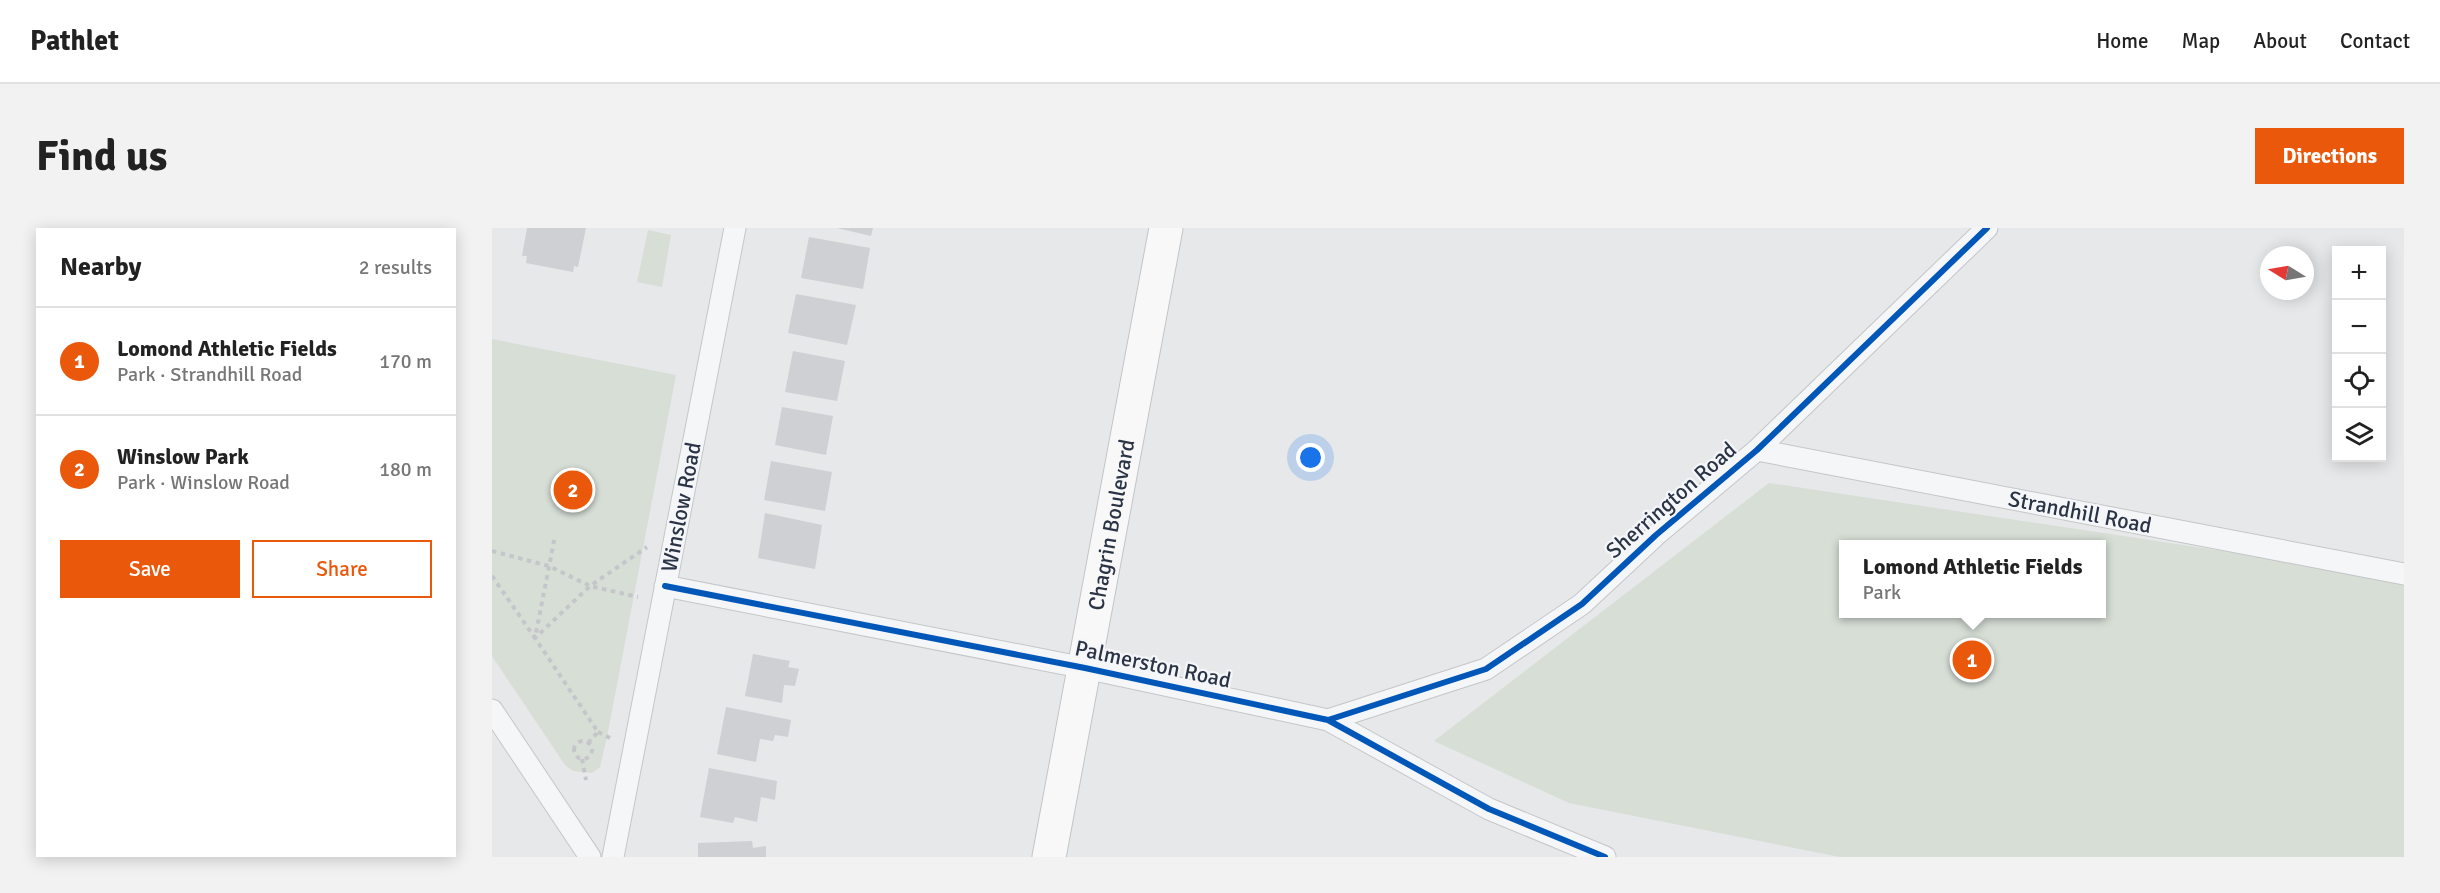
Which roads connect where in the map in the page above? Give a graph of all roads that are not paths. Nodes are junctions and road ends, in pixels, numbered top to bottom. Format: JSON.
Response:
{"nodes":[{"id":1,"x":735,"y":228,"type":"edge"},
{"id":2,"x":1166,"y":228,"type":"edge"},
{"id":3,"x":1987,"y":228,"type":"edge"},
{"id":4,"x":1757,"y":450,"type":"junction"},
{"id":5,"x":2404,"y":574,"type":"edge"},
{"id":6,"x":665,"y":586,"type":"junction"},
{"id":7,"x":1085,"y":668,"type":"junction"},
{"id":8,"x":492,"y":710,"type":"edge"},
{"id":9,"x":1328,"y":720,"type":"junction"},
{"id":10,"x":590,"y":857,"type":"edge"},
{"id":11,"x":613,"y":857,"type":"edge"},
{"id":12,"x":1049,"y":857,"type":"edge"},
{"id":13,"x":1605,"y":857,"type":"edge"}],
"edges":[{"from":1,"to":6,"type":"street","name":"Winslow Road"},
{"from":2,"to":7,"type":"main road","name":"Chagrin Boulevard"},
{"from":3,"to":4,"type":"street","name":"Sherrington Road"},
{"from":4,"to":5,"type":"street","name":"Strandhill Road"},
{"from":4,"to":9,"type":"street","name":"Sherrington Road"},
{"from":6,"to":7,"type":"street","name":"Palmerston Road"},
{"from":6,"to":11,"type":"street","name":"Winslow Road"},
{"from":7,"to":9,"type":"street","name":"Palmerston Road"},
{"from":7,"to":12,"type":"main road","name":"Chagrin Boulevard"},
{"from":8,"to":10,"type":"street"},
{"from":9,"to":13,"type":"street","name":"Palmerston Road"}]}
